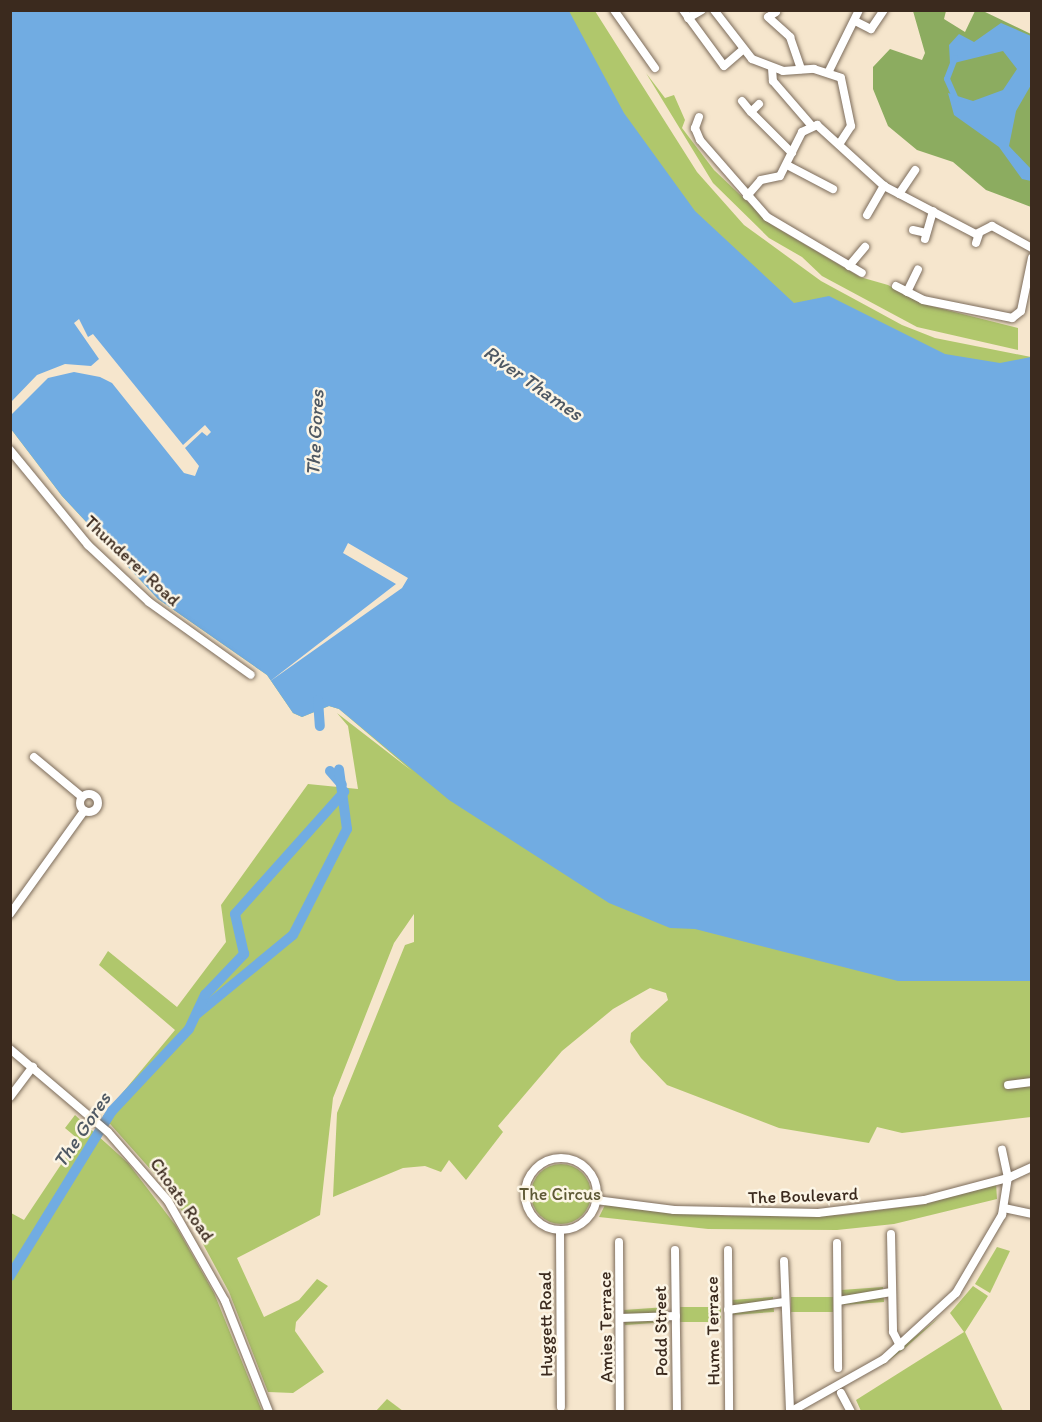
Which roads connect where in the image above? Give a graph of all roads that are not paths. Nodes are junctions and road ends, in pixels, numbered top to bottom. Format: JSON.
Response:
{"nodes":[{"id":1,"x":702,"y":10,"type":"edge"},
{"id":2,"x":714,"y":10,"type":"edge"},
{"id":3,"x":859,"y":10,"type":"edge"},
{"id":4,"x":884,"y":10,"type":"edge"},
{"id":5,"x":619,"y":12,"type":"edge"},
{"id":6,"x":776,"y":12,"type":"dead end"},
{"id":7,"x":685,"y":14,"type":"edge"},
{"id":8,"x":855,"y":21,"type":"junction"},
{"id":9,"x":741,"y":51,"type":"junction"},
{"id":10,"x":655,"y":68,"type":"dead end"},
{"id":11,"x":772,"y":68,"type":"junction"},
{"id":12,"x":801,"y":69,"type":"junction"},
{"id":13,"x":828,"y":73,"type":"junction"},
{"id":14,"x":742,"y":101,"type":"dead end"},
{"id":15,"x":759,"y":104,"type":"dead end"},
{"id":16,"x":751,"y":112,"type":"junction"},
{"id":17,"x":699,"y":117,"type":"dead end"},
{"id":18,"x":811,"y":125,"type":"junction"},
{"id":19,"x":840,"y":142,"type":"junction"},
{"id":20,"x":792,"y":153,"type":"junction"},
{"id":21,"x":787,"y":165,"type":"junction"},
{"id":22,"x":915,"y":170,"type":"dead end"},
{"id":23,"x":884,"y":186,"type":"junction"},
{"id":24,"x":833,"y":189,"type":"dead end"},
{"id":25,"x":899,"y":194,"type":"junction"},
{"id":26,"x":747,"y":196,"type":"junction"},
{"id":27,"x":933,"y":211,"type":"junction"},
{"id":28,"x":867,"y":215,"type":"dead end"},
{"id":29,"x":913,"y":230,"type":"dead end"},
{"id":30,"x":979,"y":234,"type":"junction"},
{"id":31,"x":976,"y":243,"type":"dead end"},
{"id":32,"x":865,"y":247,"type":"dead end"},
{"id":33,"x":1032,"y":248,"type":"edge"},
{"id":34,"x":1032,"y":258,"type":"edge"},
{"id":35,"x":849,"y":266,"type":"junction"},
{"id":36,"x":918,"y":269,"type":"dead end"},
{"id":37,"x":862,"y":273,"type":"dead end"},
{"id":38,"x":896,"y":286,"type":"dead end"},
{"id":39,"x":907,"y":292,"type":"junction"},
{"id":40,"x":10,"y":450,"type":"edge"},
{"id":41,"x":251,"y":675,"type":"dead end"},
{"id":42,"x":34,"y":757,"type":"dead end"},
{"id":43,"x":82,"y":797,"type":"junction"},
{"id":44,"x":84,"y":811,"type":"junction"},
{"id":45,"x":10,"y":914,"type":"edge"},
{"id":46,"x":10,"y":1049,"type":"edge"},
{"id":47,"x":33,"y":1067,"type":"junction"},
{"id":48,"x":1032,"y":1082,"type":"edge"},
{"id":49,"x":1008,"y":1085,"type":"dead end"},
{"id":50,"x":10,"y":1097,"type":"edge"},
{"id":51,"x":1002,"y":1150,"type":"dead end"},
{"id":52,"x":1032,"y":1167,"type":"edge"},
{"id":53,"x":1008,"y":1178,"type":"junction"},
{"id":54,"x":596,"y":1200,"type":"junction"},
{"id":55,"x":1004,"y":1208,"type":"junction"},
{"id":56,"x":1032,"y":1214,"type":"edge"},
{"id":57,"x":560,"y":1230,"type":"junction"},
{"id":58,"x":891,"y":1234,"type":"dead end"},
{"id":59,"x":619,"y":1242,"type":"dead end"},
{"id":60,"x":837,"y":1243,"type":"dead end"},
{"id":61,"x":675,"y":1250,"type":"dead end"},
{"id":62,"x":728,"y":1250,"type":"dead end"},
{"id":63,"x":784,"y":1261,"type":"dead end"},
{"id":64,"x":891,"y":1292,"type":"junction"},
{"id":65,"x":838,"y":1301,"type":"junction"},
{"id":66,"x":784,"y":1302,"type":"junction"},
{"id":67,"x":728,"y":1310,"type":"junction"},
{"id":68,"x":676,"y":1316,"type":"junction"},
{"id":69,"x":620,"y":1318,"type":"junction"},
{"id":70,"x":900,"y":1346,"type":"junction"},
{"id":71,"x":838,"y":1368,"type":"dead end"},
{"id":72,"x":842,"y":1394,"type":"dead end"},
{"id":73,"x":561,"y":1407,"type":"dead end"},
{"id":74,"x":269,"y":1412,"type":"edge"},
{"id":75,"x":620,"y":1412,"type":"edge"},
{"id":76,"x":677,"y":1412,"type":"edge"},
{"id":77,"x":729,"y":1412,"type":"edge"},
{"id":78,"x":790,"y":1412,"type":"edge"},
{"id":79,"x":851,"y":1412,"type":"edge"}],
"edges":[{"from":1,"to":7,"type":"street"},
{"from":2,"to":9,"type":"street"},
{"from":3,"to":8,"type":"street"},
{"from":4,"to":8,"type":"street"},
{"from":5,"to":10,"type":"street"},
{"from":6,"to":12,"type":"street"},
{"from":7,"to":9,"type":"street"},
{"from":8,"to":13,"type":"street"},
{"from":9,"to":11,"type":"street"},
{"from":11,"to":12,"type":"street"},
{"from":11,"to":18,"type":"street"},
{"from":12,"to":13,"type":"street"},
{"from":13,"to":19,"type":"street"},
{"from":14,"to":16,"type":"street"},
{"from":15,"to":16,"type":"street"},
{"from":16,"to":20,"type":"street"},
{"from":17,"to":26,"type":"street"},
{"from":18,"to":19,"type":"street"},
{"from":18,"to":20,"type":"street"},
{"from":19,"to":23,"type":"street"},
{"from":20,"to":21,"type":"street"},
{"from":21,"to":24,"type":"street"},
{"from":21,"to":26,"type":"street"},
{"from":22,"to":25,"type":"street"},
{"from":23,"to":25,"type":"street"},
{"from":23,"to":28,"type":"street"},
{"from":25,"to":27,"type":"street"},
{"from":26,"to":35,"type":"street"},
{"from":27,"to":29,"type":"street"},
{"from":27,"to":30,"type":"street"},
{"from":30,"to":31,"type":"street"},
{"from":30,"to":33,"type":"street"},
{"from":32,"to":35,"type":"street"},
{"from":34,"to":39,"type":"street"},
{"from":35,"to":37,"type":"street"},
{"from":36,"to":39,"type":"street"},
{"from":38,"to":39,"type":"street"},
{"from":40,"to":41,"type":"street","name":"Thunderer Road"},
{"from":42,"to":43,"type":"street"},
{"from":43,"to":44,"type":"street"},
{"from":43,"to":44,"type":"street"},
{"from":44,"to":45,"type":"street"},
{"from":46,"to":47,"type":"street","name":"Choats Road"},
{"from":47,"to":50,"type":"street"},
{"from":47,"to":74,"type":"street","name":"Choats Road"},
{"from":48,"to":49,"type":"street"},
{"from":51,"to":53,"type":"street"},
{"from":52,"to":53,"type":"street","name":"The Boulevard"},
{"from":53,"to":54,"type":"street","name":"The Boulevard"},
{"from":53,"to":55,"type":"street"},
{"from":54,"to":57,"type":"street"},
{"from":54,"to":57,"type":"street"},
{"from":55,"to":56,"type":"street"},
{"from":55,"to":70,"type":"street"},
{"from":57,"to":73,"type":"street","name":"Huggett Road"},
{"from":58,"to":64,"type":"street"},
{"from":59,"to":69,"type":"street","name":"Amies Terrace"},
{"from":60,"to":65,"type":"street"},
{"from":61,"to":68,"type":"street","name":"Podd Street"},
{"from":62,"to":67,"type":"street","name":"Hume Terrace"},
{"from":63,"to":66,"type":"street"},
{"from":64,"to":65,"type":"street"},
{"from":64,"to":70,"type":"street"},
{"from":65,"to":71,"type":"street"},
{"from":66,"to":67,"type":"street"},
{"from":66,"to":78,"type":"street"},
{"from":67,"to":77,"type":"street","name":"Hume Terrace"},
{"from":68,"to":69,"type":"street"},
{"from":68,"to":76,"type":"street","name":"Podd Street"},
{"from":69,"to":75,"type":"street","name":"Amies Terrace"},
{"from":70,"to":78,"type":"street"},
{"from":72,"to":79,"type":"street"}]}
